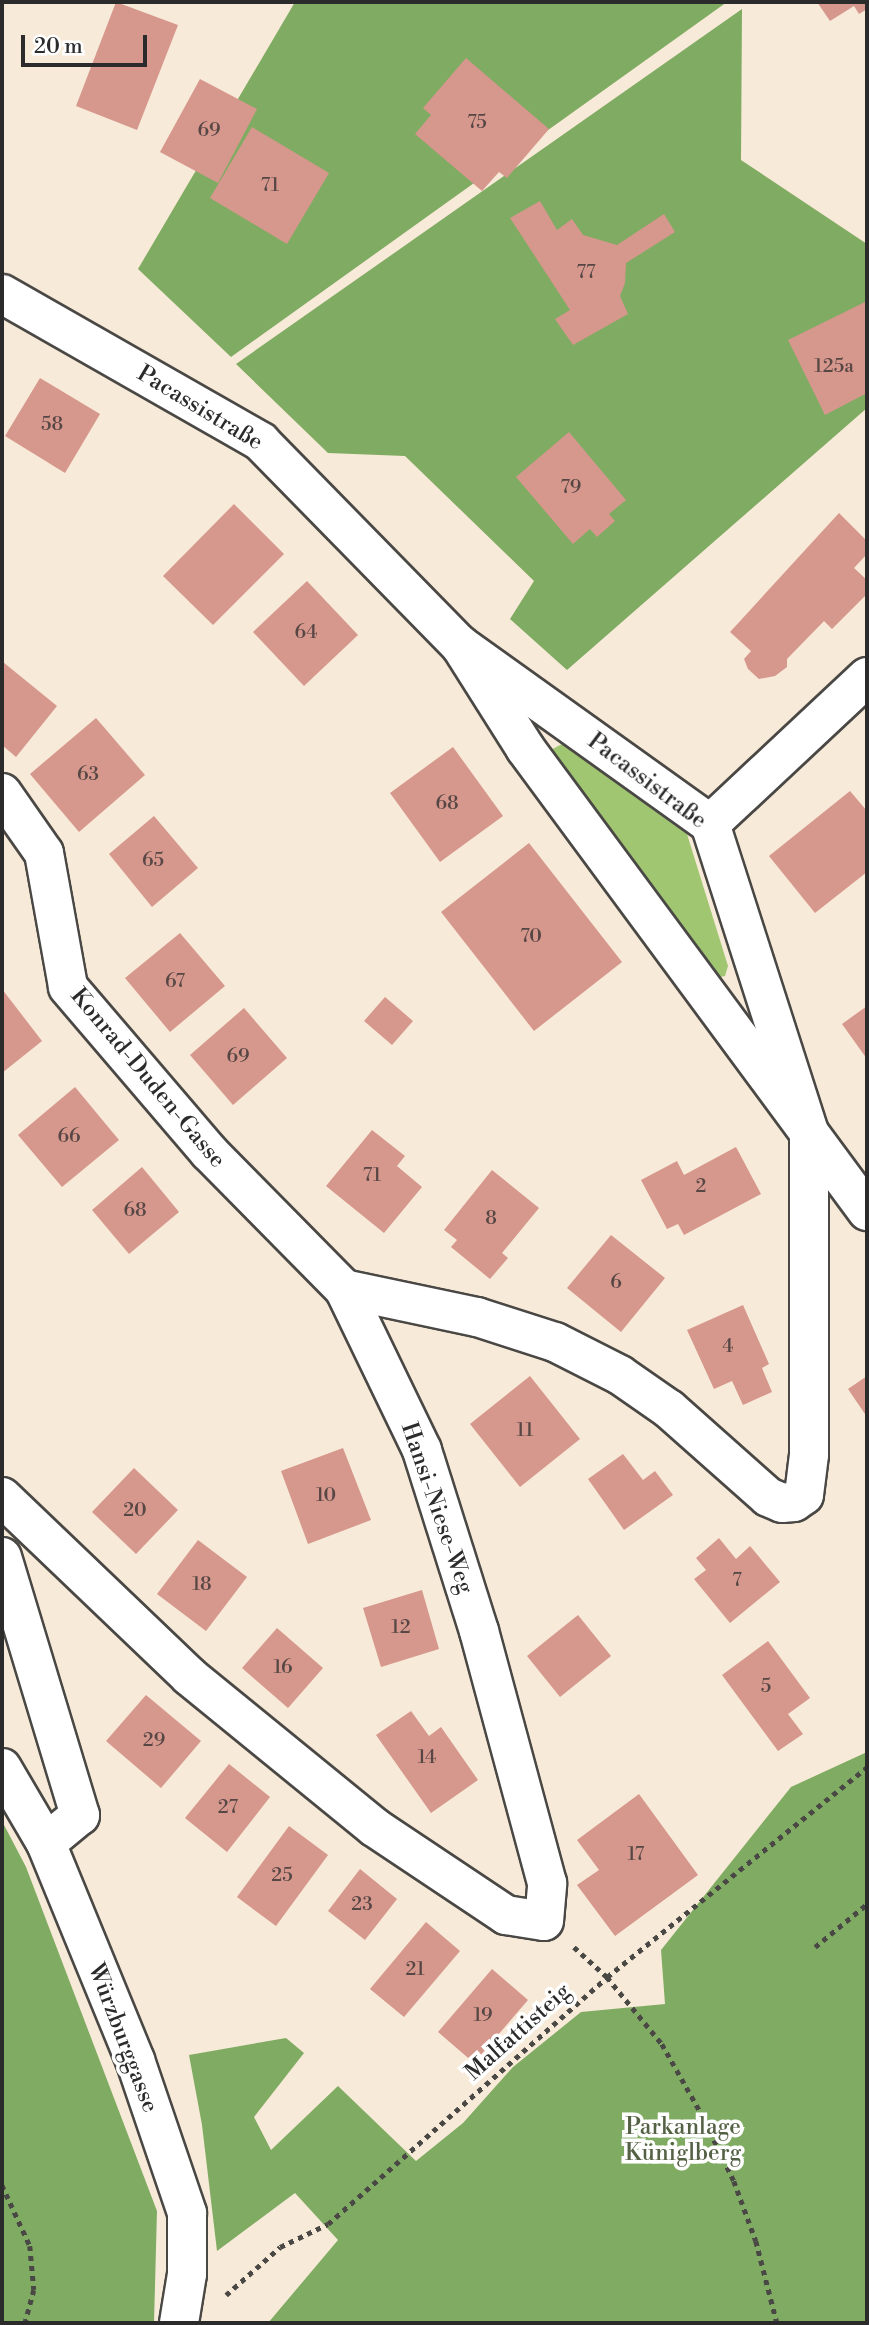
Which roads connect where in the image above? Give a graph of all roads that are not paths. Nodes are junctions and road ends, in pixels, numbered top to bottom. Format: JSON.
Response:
{"nodes":[{"id":1,"x":2,"y":294,"type":"edge"},
{"id":2,"x":460,"y":645,"type":"junction"},
{"id":3,"x":867,"y":677,"type":"edge"},
{"id":4,"x":2,"y":793,"type":"edge"},
{"id":5,"x":710,"y":824,"type":"junction"},
{"id":6,"x":809,"y":1132,"type":"junction"},
{"id":7,"x":867,"y":1211,"type":"edge"},
{"id":8,"x":344,"y":1289,"type":"junction"},
{"id":9,"x":2,"y":1497,"type":"edge"},
{"id":10,"x":2,"y":1557,"type":"edge"},
{"id":11,"x":2,"y":1768,"type":"edge"},
{"id":12,"x":46,"y":1843,"type":"junction"},
{"id":13,"x":179,"y":2323,"type":"edge"}],
"edges":[{"from":1,"to":2,"type":"street","name":"Pacassistraße"},
{"from":2,"to":5,"type":"street","name":"Pacassistraße"},
{"from":2,"to":6,"type":"street","name":"Pacassistraße"},
{"from":3,"to":5,"type":"street"},
{"from":4,"to":8,"type":"street","name":"Konrad-Duden-Gasse"},
{"from":5,"to":6,"type":"street","name":"Pacassistraße"},
{"from":6,"to":7,"type":"street","name":"Pacassistraße"},
{"from":6,"to":8,"type":"street"},
{"from":8,"to":9,"type":"street","name":"Hansi-Niese-Weg"},
{"from":10,"to":12,"type":"street"},
{"from":11,"to":12,"type":"street","name":"Würzburggasse"},
{"from":12,"to":13,"type":"street","name":"Würzburggasse"}]}
